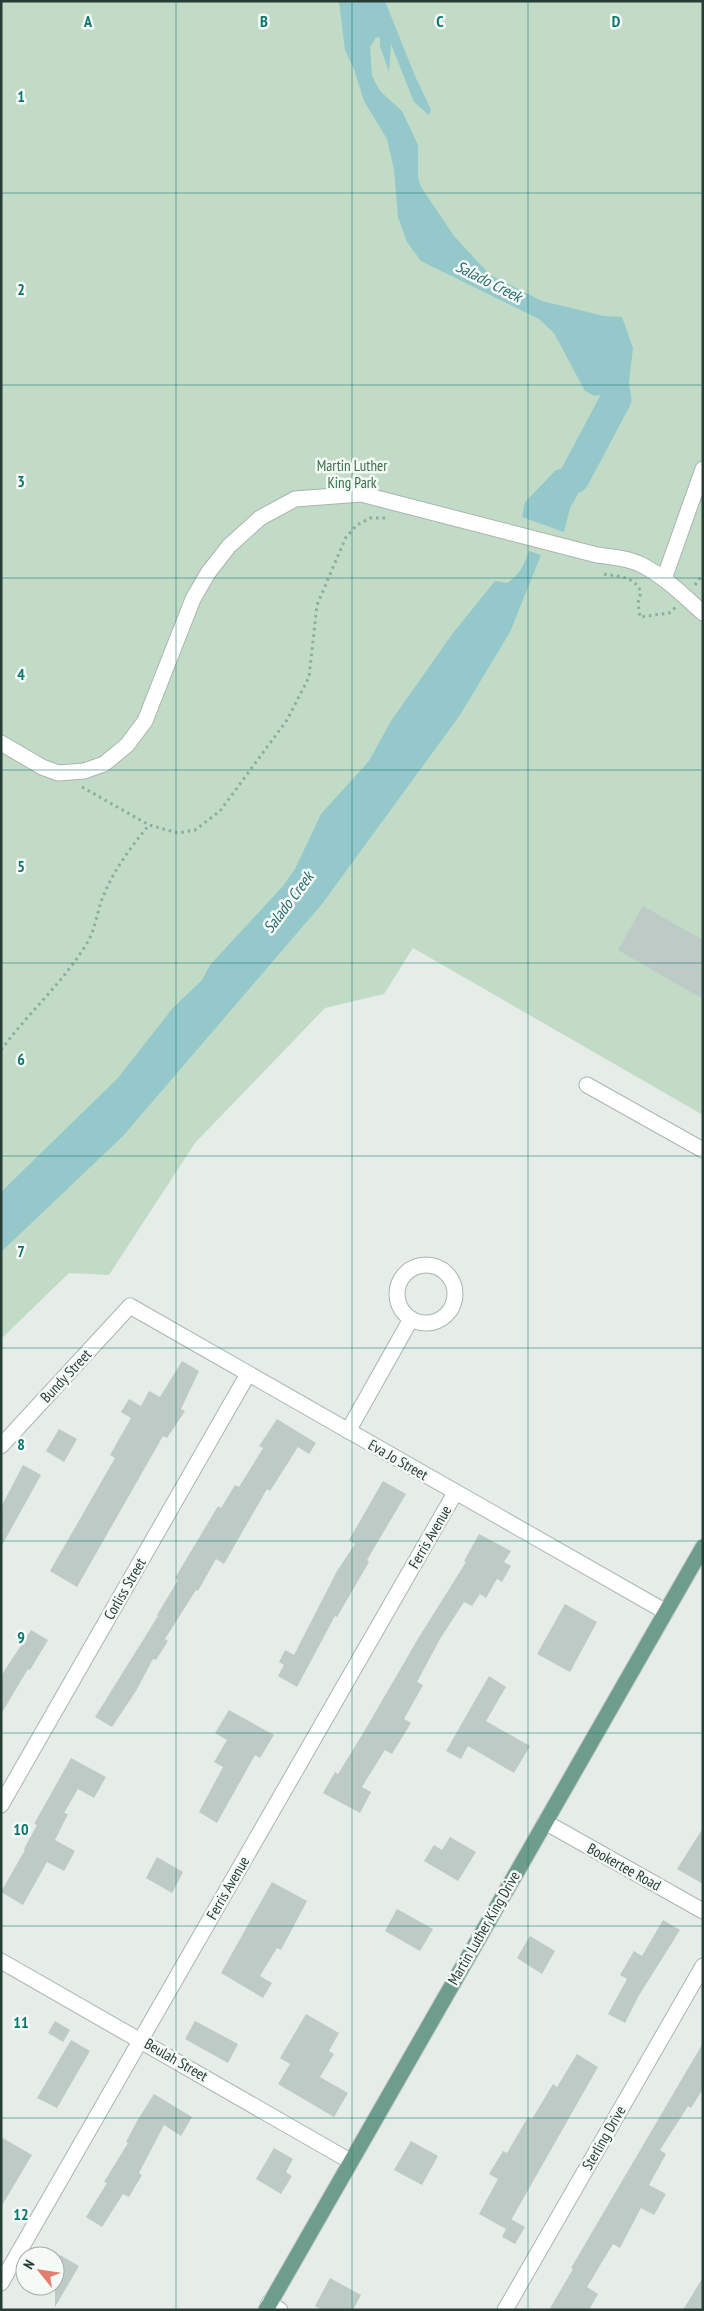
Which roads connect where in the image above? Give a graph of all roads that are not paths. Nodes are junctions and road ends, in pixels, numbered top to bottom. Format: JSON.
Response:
{"nodes":[{"id":1,"x":703,"y":470,"type":"edge"},
{"id":2,"x":664,"y":579,"type":"junction"},
{"id":3,"x":703,"y":613,"type":"edge"},
{"id":4,"x":1,"y":743,"type":"edge"},
{"id":5,"x":587,"y":1085,"type":"dead end"},
{"id":6,"x":703,"y":1150,"type":"edge"},
{"id":7,"x":130,"y":1306,"type":"joint"},
{"id":8,"x":411,"y":1319,"type":"dead end"},
{"id":9,"x":248,"y":1374,"type":"junction"},
{"id":10,"x":348,"y":1431,"type":"junction"},
{"id":11,"x":1,"y":1446,"type":"edge"},
{"id":12,"x":455,"y":1493,"type":"junction"},
{"id":13,"x":703,"y":1547,"type":"edge"},
{"id":14,"x":666,"y":1612,"type":"junction"},
{"id":15,"x":1,"y":1804,"type":"edge"},
{"id":16,"x":545,"y":1822,"type":"junction"},
{"id":17,"x":703,"y":1911,"type":"edge"},
{"id":18,"x":1,"y":1961,"type":"edge"},
{"id":19,"x":703,"y":1966,"type":"edge"},
{"id":20,"x":141,"y":2040,"type":"junction"},
{"id":21,"x":350,"y":2161,"type":"junction"},
{"id":22,"x":1,"y":2283,"type":"edge"},
{"id":23,"x":272,"y":2308,"type":"edge"},
{"id":24,"x":506,"y":2310,"type":"edge"}],
"edges":[{"from":1,"to":2,"type":"street"},
{"from":2,"to":3,"type":"street"},
{"from":2,"to":4,"type":"street"},
{"from":5,"to":6,"type":"street"},
{"from":7,"to":9,"type":"street","name":"Eva Jo Street"},
{"from":7,"to":11,"type":"street","name":"Bundy Street"},
{"from":8,"to":10,"type":"street"},
{"from":9,"to":10,"type":"street","name":"Eva Jo Street"},
{"from":9,"to":15,"type":"street","name":"Corliss Street"},
{"from":10,"to":12,"type":"street","name":"Eva Jo Street"},
{"from":12,"to":14,"type":"street","name":"Eva Jo Street"},
{"from":12,"to":20,"type":"street","name":"Ferris Avenue"},
{"from":13,"to":14,"type":"main road","name":"Martin Luther King Drive"},
{"from":14,"to":16,"type":"main road","name":"Martin Luther King Drive"},
{"from":16,"to":17,"type":"street","name":"Bookertee Road"},
{"from":16,"to":21,"type":"main road","name":"Martin Luther King Drive"},
{"from":18,"to":20,"type":"street","name":"Beulah Street"},
{"from":19,"to":24,"type":"street","name":"Sterling Drive"},
{"from":20,"to":21,"type":"street","name":"Beulah Street"},
{"from":20,"to":22,"type":"street","name":"Ferris Avenue"},
{"from":21,"to":23,"type":"main road","name":"Martin Luther King Drive"}]}
